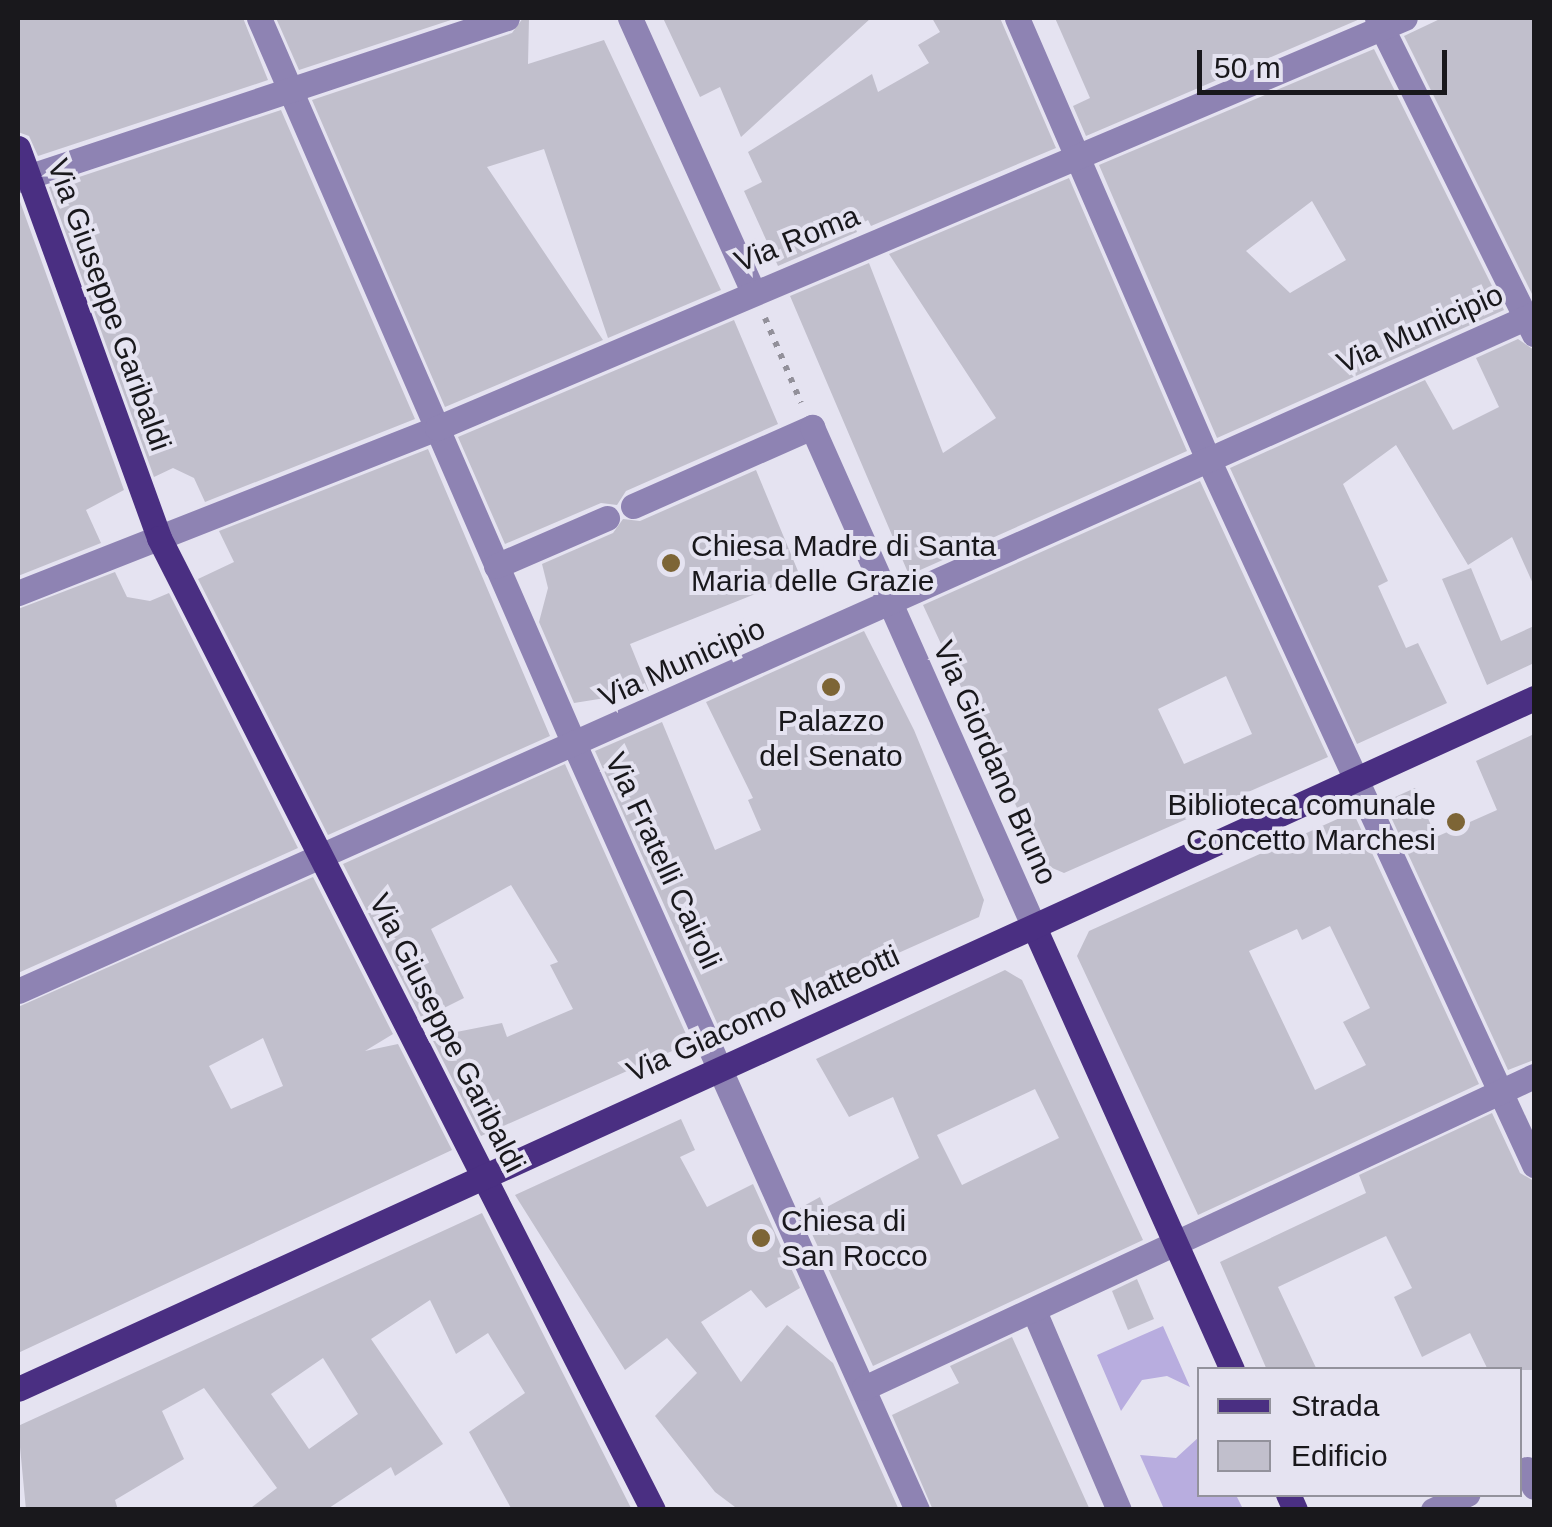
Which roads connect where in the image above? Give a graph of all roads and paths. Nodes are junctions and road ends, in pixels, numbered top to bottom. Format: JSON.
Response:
{"nodes":[{"id":1,"x":260,"y":18,"type":"edge"},
{"id":2,"x":507,"y":18,"type":"edge"},
{"id":3,"x":630,"y":18,"type":"edge"},
{"id":4,"x":1017,"y":18,"type":"edge"},
{"id":5,"x":1388,"y":21,"type":"edge"},
{"id":6,"x":288,"y":90,"type":"junction"},
{"id":7,"x":18,"y":148,"type":"edge"},
{"id":8,"x":1078,"y":159,"type":"junction"},
{"id":9,"x":23,"y":178,"type":"edge"},
{"id":10,"x":754,"y":292,"type":"junction"},
{"id":11,"x":1532,"y":322,"type":"edge"},
{"id":12,"x":812,"y":427,"type":"junction"},
{"id":13,"x":437,"y":428,"type":"junction"},
{"id":14,"x":1208,"y":459,"type":"junction"},
{"id":15,"x":633,"y":506,"type":"dead end"},
{"id":16,"x":608,"y":518,"type":"dead end"},
{"id":17,"x":159,"y":538,"type":"junction"},
{"id":18,"x":496,"y":566,"type":"junction"},
{"id":19,"x":18,"y":593,"type":"edge"},
{"id":20,"x":889,"y":607,"type":"junction"},
{"id":21,"x":1534,"y":698,"type":"edge"},
{"id":22,"x":574,"y":746,"type":"junction"},
{"id":23,"x":1354,"y":777,"type":"junction"},
{"id":24,"x":320,"y":856,"type":"junction"},
{"id":25,"x":1034,"y":928,"type":"junction"},
{"id":26,"x":18,"y":991,"type":"edge"},
{"id":27,"x":723,"y":1068,"type":"junction"},
{"id":28,"x":1534,"y":1076,"type":"edge"},
{"id":29,"x":1499,"y":1092,"type":"junction"},
{"id":30,"x":1534,"y":1165,"type":"edge"},
{"id":31,"x":483,"y":1175,"type":"junction"},
{"id":32,"x":1176,"y":1246,"type":"junction"},
{"id":33,"x":1034,"y":1310,"type":"junction"},
{"id":34,"x":1231,"y":1367,"type":"edge"},
{"id":35,"x":864,"y":1388,"type":"junction"},
{"id":36,"x":18,"y":1389,"type":"edge"},
{"id":37,"x":1461,"y":1497,"type":"edge"},
{"id":38,"x":653,"y":1510,"type":"edge"},
{"id":39,"x":916,"y":1510,"type":"edge"},
{"id":40,"x":1118,"y":1510,"type":"edge"},
{"id":41,"x":1433,"y":1510,"type":"edge"}],
"edges":[{"from":1,"to":6,"type":"street","name":"Via Fratelli Cairoli"},
{"from":2,"to":6,"type":"street"},
{"from":3,"to":10,"type":"street"},
{"from":4,"to":8,"type":"street"},
{"from":5,"to":8,"type":"street","name":"Via Roma"},
{"from":5,"to":11,"type":"street"},
{"from":6,"to":9,"type":"street"},
{"from":6,"to":13,"type":"street","name":"Via Fratelli Cairoli"},
{"from":7,"to":9,"type":"main road","name":"Via Giuseppe Garibaldi"},
{"from":8,"to":10,"type":"street","name":"Via Roma"},
{"from":8,"to":14,"type":"street"},
{"from":9,"to":17,"type":"main road","name":"Via Giuseppe Garibaldi"},
{"from":10,"to":12,"type":"path"},
{"from":10,"to":13,"type":"street","name":"Via Roma"},
{"from":11,"to":14,"type":"street","name":"Via Municipio"},
{"from":12,"to":15,"type":"street"},
{"from":12,"to":20,"type":"street","name":"Via Giordano Bruno"},
{"from":13,"to":17,"type":"street","name":"Via Roma"},
{"from":13,"to":18,"type":"street","name":"Via Fratelli Cairoli"},
{"from":14,"to":20,"type":"street","name":"Via Municipio"},
{"from":14,"to":23,"type":"street"},
{"from":16,"to":18,"type":"street"},
{"from":17,"to":19,"type":"street","name":"Via Roma"},
{"from":17,"to":24,"type":"main road","name":"Via Giuseppe Garibaldi"},
{"from":18,"to":22,"type":"street","name":"Via Fratelli Cairoli"},
{"from":20,"to":22,"type":"street","name":"Via Municipio"},
{"from":20,"to":25,"type":"street","name":"Via Giordano Bruno"},
{"from":21,"to":23,"type":"main road","name":"Via Giacomo Matteotti"},
{"from":22,"to":24,"type":"street","name":"Via Municipio"},
{"from":22,"to":27,"type":"street","name":"Via Fratelli Cairoli"},
{"from":23,"to":25,"type":"main road","name":"Via Giacomo Matteotti"},
{"from":23,"to":29,"type":"street"},
{"from":24,"to":26,"type":"street","name":"Via Municipio"},
{"from":24,"to":31,"type":"main road","name":"Via Giuseppe Garibaldi"},
{"from":25,"to":27,"type":"main road","name":"Via Giacomo Matteotti"},
{"from":25,"to":32,"type":"main road","name":"Via Giordano Bruno"},
{"from":27,"to":31,"type":"main road","name":"Via Giacomo Matteotti"},
{"from":27,"to":35,"type":"street","name":"Via Fratelli Cairoli"},
{"from":28,"to":29,"type":"street"},
{"from":29,"to":30,"type":"street"},
{"from":29,"to":32,"type":"street"},
{"from":31,"to":36,"type":"main road","name":"Via Giacomo Matteotti"},
{"from":31,"to":38,"type":"main road","name":"Via Giuseppe Garibaldi"},
{"from":32,"to":33,"type":"street"},
{"from":32,"to":34,"type":"main road","name":"Via Giordano Bruno"},
{"from":33,"to":35,"type":"street"},
{"from":33,"to":40,"type":"street"},
{"from":35,"to":39,"type":"street","name":"Via Fratelli Cairoli"},
{"from":37,"to":41,"type":"street"}]}
